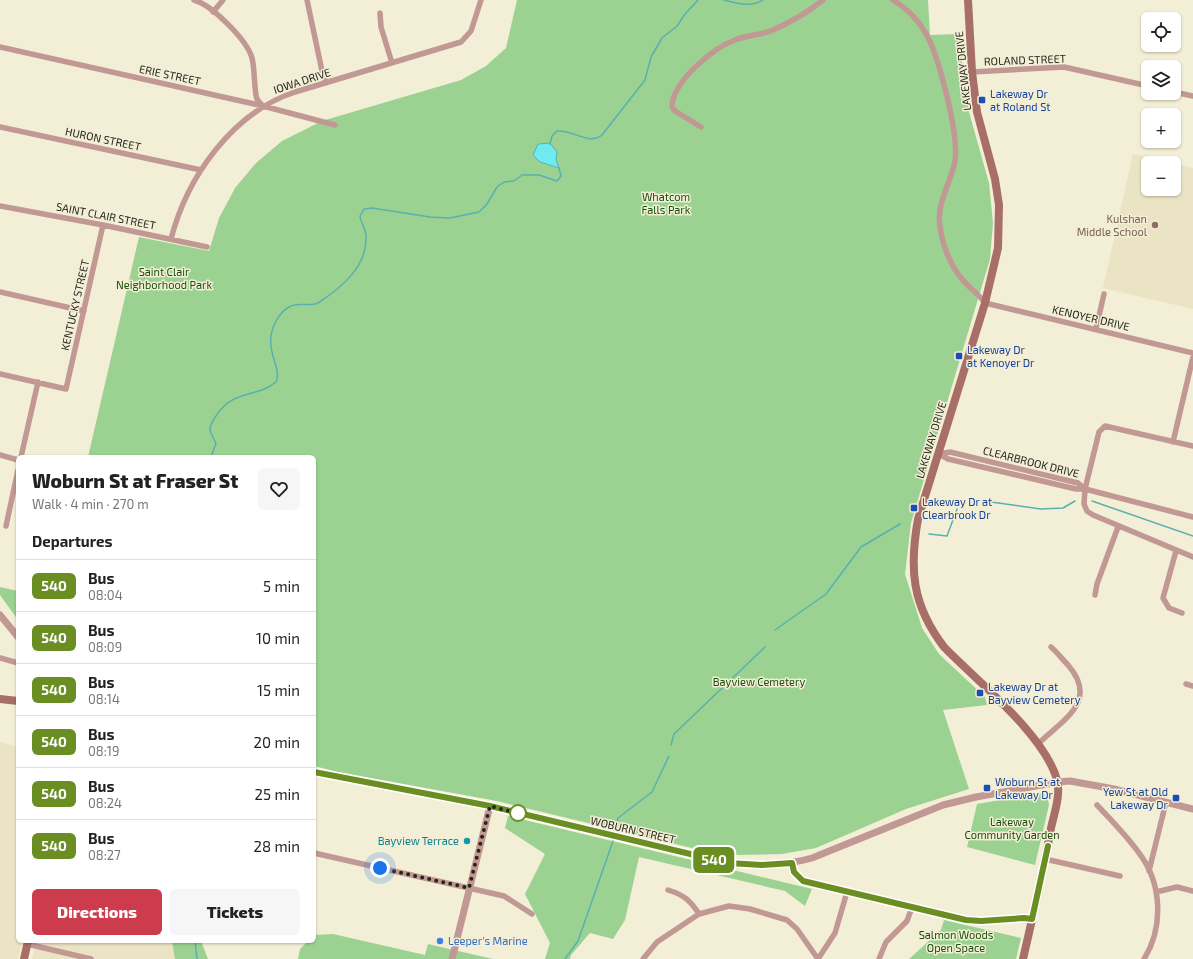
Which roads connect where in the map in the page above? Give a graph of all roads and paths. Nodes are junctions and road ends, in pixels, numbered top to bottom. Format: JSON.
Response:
{"nodes":[{"id":1,"x":194,"y":0,"type":"edge"},
{"id":2,"x":223,"y":0,"type":"edge"},
{"id":3,"x":307,"y":0,"type":"edge"},
{"id":4,"x":481,"y":0,"type":"edge"},
{"id":5,"x":823,"y":0,"type":"edge"},
{"id":6,"x":893,"y":0,"type":"edge"},
{"id":7,"x":968,"y":0,"type":"edge"},
{"id":8,"x":213,"y":12,"type":"junction"},
{"id":9,"x":380,"y":13,"type":"dead end"},
{"id":10,"x":0,"y":47,"type":"edge"},
{"id":11,"x":392,"y":63,"type":"junction"},
{"id":12,"x":972,"y":72,"type":"junction"},
{"id":13,"x":326,"y":83,"type":"junction"},
{"id":14,"x":1141,"y":84,"type":"edge"},
{"id":15,"x":1181,"y":93,"type":"edge"},
{"id":16,"x":1193,"y":96,"type":"edge"},
{"id":17,"x":263,"y":106,"type":"junction"},
{"id":18,"x":335,"y":125,"type":"dead end"},
{"id":19,"x":0,"y":127,"type":"edge"},
{"id":20,"x":701,"y":127,"type":"dead end"},
{"id":21,"x":202,"y":170,"type":"junction"},
{"id":22,"x":0,"y":206,"type":"edge"},
{"id":23,"x":103,"y":225,"type":"junction"},
{"id":24,"x":171,"y":239,"type":"junction"},
{"id":25,"x":207,"y":247,"type":"dead end"},
{"id":26,"x":0,"y":292,"type":"edge"},
{"id":27,"x":1104,"y":294,"type":"dead end"},
{"id":28,"x":985,"y":303,"type":"junction"},
{"id":29,"x":84,"y":311,"type":"junction"},
{"id":30,"x":1096,"y":328,"type":"junction"},
{"id":31,"x":1193,"y":353,"type":"edge"},
{"id":32,"x":1193,"y":357,"type":"edge"},
{"id":33,"x":0,"y":374,"type":"edge"},
{"id":34,"x":38,"y":382,"type":"junction"},
{"id":35,"x":1172,"y":442,"type":"junction"},
{"id":36,"x":1193,"y":446,"type":"edge"},
{"id":37,"x":939,"y":454,"type":"junction"},
{"id":38,"x":0,"y":455,"type":"edge"},
{"id":39,"x":21,"y":455,"type":"edge"},
{"id":40,"x":16,"y":459,"type":"edge"},
{"id":41,"x":16,"y":479,"type":"edge"},
{"id":42,"x":1086,"y":489,"type":"junction"},
{"id":43,"x":1193,"y":517,"type":"edge"},
{"id":44,"x":6,"y":526,"type":"dead end"},
{"id":45,"x":1118,"y":527,"type":"junction"},
{"id":46,"x":1176,"y":551,"type":"junction"},
{"id":47,"x":1193,"y":557,"type":"edge"},
{"id":48,"x":1095,"y":595,"type":"dead end"},
{"id":49,"x":1182,"y":613,"type":"dead end"},
{"id":50,"x":1,"y":617,"type":"edge"},
{"id":51,"x":16,"y":635,"type":"edge"},
{"id":52,"x":1051,"y":648,"type":"dead end"},
{"id":53,"x":0,"y":658,"type":"edge"},
{"id":54,"x":16,"y":662,"type":"edge"},
{"id":55,"x":1186,"y":684,"type":"dead end"},
{"id":56,"x":1193,"y":686,"type":"edge"},
{"id":57,"x":0,"y":699,"type":"edge"},
{"id":58,"x":16,"y":701,"type":"edge"},
{"id":59,"x":1039,"y":743,"type":"junction"},
{"id":60,"x":316,"y":772,"type":"edge"},
{"id":61,"x":1058,"y":782,"type":"junction"},
{"id":62,"x":1166,"y":802,"type":"junction"},
{"id":63,"x":1097,"y":805,"type":"dead end"},
{"id":64,"x":490,"y":806,"type":"junction"},
{"id":65,"x":1193,"y":809,"type":"edge"},
{"id":66,"x":316,"y":853,"type":"edge"},
{"id":67,"x":1045,"y":859,"type":"junction"},
{"id":68,"x":792,"y":863,"type":"junction"},
{"id":69,"x":1149,"y":871,"type":"junction"},
{"id":70,"x":1120,"y":876,"type":"dead end"},
{"id":71,"x":469,"y":888,"type":"junction"},
{"id":72,"x":668,"y":890,"type":"dead end"},
{"id":73,"x":1193,"y":891,"type":"edge"},
{"id":74,"x":848,"y":892,"type":"junction"},
{"id":75,"x":1156,"y":892,"type":"junction"},
{"id":76,"x":912,"y":907,"type":"junction"},
{"id":77,"x":532,"y":914,"type":"dead end"},
{"id":78,"x":699,"y":914,"type":"junction"},
{"id":79,"x":1032,"y":919,"type":"junction"},
{"id":80,"x":27,"y":943,"type":"edge"},
{"id":81,"x":1144,"y":958,"type":"edge"},
{"id":82,"x":24,"y":959,"type":"edge"},
{"id":83,"x":91,"y":959,"type":"edge"},
{"id":84,"x":452,"y":959,"type":"edge"},
{"id":85,"x":643,"y":959,"type":"edge"},
{"id":86,"x":818,"y":959,"type":"edge"},
{"id":87,"x":879,"y":959,"type":"edge"},
{"id":88,"x":1023,"y":959,"type":"edge"},
{"id":89,"x":1152,"y":959,"type":"edge"}],
"edges":[{"from":1,"to":8,"type":"street"},
{"from":2,"to":8,"type":"street"},
{"from":3,"to":13,"type":"street"},
{"from":4,"to":11,"type":"street","name":"IOWA DRIVE"},
{"from":5,"to":20,"type":"street"},
{"from":6,"to":28,"type":"street"},
{"from":7,"to":12,"type":"main road","name":"LAKEWAY DRIVE"},
{"from":8,"to":17,"type":"street"},
{"from":9,"to":11,"type":"street"},
{"from":10,"to":17,"type":"street","name":"ERIE STREET"},
{"from":11,"to":13,"type":"street","name":"IOWA DRIVE"},
{"from":12,"to":14,"type":"street","name":"ROLAND STREET"},
{"from":12,"to":28,"type":"main road","name":"LAKEWAY DRIVE"},
{"from":13,"to":17,"type":"street","name":"IOWA DRIVE"},
{"from":15,"to":16,"type":"street"},
{"from":17,"to":18,"type":"street","name":"ERIE STREET"},
{"from":17,"to":21,"type":"street","name":"IOWA DRIVE"},
{"from":19,"to":21,"type":"street","name":"HURON STREET"},
{"from":21,"to":24,"type":"street","name":"IOWA DRIVE"},
{"from":22,"to":23,"type":"street","name":"SAINT CLAIR STREET"},
{"from":23,"to":24,"type":"street","name":"SAINT CLAIR STREET"},
{"from":23,"to":29,"type":"street","name":"KENTUCKY STREET"},
{"from":24,"to":25,"type":"street","name":"SAINT CLAIR STREET"},
{"from":26,"to":29,"type":"street"},
{"from":27,"to":30,"type":"street"},
{"from":28,"to":30,"type":"street","name":"KENOYER DRIVE"},
{"from":28,"to":37,"type":"main road","name":"LAKEWAY DRIVE"},
{"from":29,"to":34,"type":"street","name":"KENTUCKY STREET"},
{"from":30,"to":31,"type":"street","name":"KENOYER DRIVE"},
{"from":32,"to":35,"type":"street"},
{"from":33,"to":34,"type":"street"},
{"from":34,"to":39,"type":"street"},
{"from":35,"to":36,"type":"street"},
{"from":35,"to":42,"type":"street"},
{"from":37,"to":42,"type":"street","name":"CLEARBROOK DRIVE"},
{"from":37,"to":59,"type":"main road","name":"LAKEWAY DRIVE"},
{"from":38,"to":40,"type":"street"},
{"from":41,"to":44,"type":"street"},
{"from":42,"to":43,"type":"street","name":"CLEARBROOK DRIVE"},
{"from":42,"to":45,"type":"street"},
{"from":45,"to":46,"type":"street"},
{"from":45,"to":48,"type":"street"},
{"from":46,"to":47,"type":"street"},
{"from":46,"to":49,"type":"street"},
{"from":50,"to":51,"type":"street"},
{"from":52,"to":59,"type":"street"},
{"from":53,"to":54,"type":"street"},
{"from":55,"to":56,"type":"street"},
{"from":57,"to":58,"type":"main road"},
{"from":59,"to":61,"type":"main road","name":"LAKEWAY DRIVE"},
{"from":60,"to":64,"type":"street","name":"WOBURN STREET"},
{"from":61,"to":62,"type":"street","name":"WOBURN STREET"},
{"from":61,"to":67,"type":"main road"},
{"from":61,"to":68,"type":"street","name":"WOBURN STREET"},
{"from":62,"to":65,"type":"street","name":"WOBURN STREET"},
{"from":62,"to":69,"type":"street"},
{"from":63,"to":69,"type":"street"},
{"from":64,"to":68,"type":"street","name":"WOBURN STREET"},
{"from":64,"to":71,"type":"street"},
{"from":66,"to":71,"type":"street"},
{"from":67,"to":70,"type":"street"},
{"from":67,"to":79,"type":"main road"},
{"from":68,"to":74,"type":"street"},
{"from":69,"to":75,"type":"street"},
{"from":71,"to":77,"type":"street"},
{"from":71,"to":84,"type":"street"},
{"from":72,"to":78,"type":"street"},
{"from":73,"to":75,"type":"street"},
{"from":74,"to":76,"type":"street"},
{"from":74,"to":86,"type":"street"},
{"from":75,"to":81,"type":"street"},
{"from":76,"to":79,"type":"street"},
{"from":76,"to":87,"type":"street"},
{"from":78,"to":85,"type":"street"},
{"from":78,"to":86,"type":"street"},
{"from":79,"to":88,"type":"main road"},
{"from":80,"to":82,"type":"main road"},
{"from":80,"to":83,"type":"street"},
{"from":81,"to":89,"type":"street"}]}
